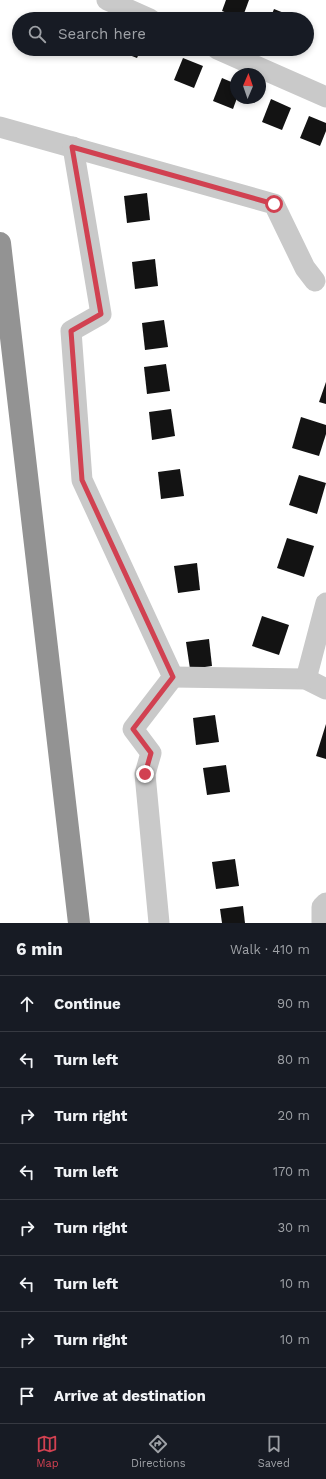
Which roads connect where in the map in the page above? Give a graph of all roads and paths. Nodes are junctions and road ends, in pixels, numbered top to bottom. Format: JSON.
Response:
{"nodes":[{"id":1,"x":107,"y":0,"type":"edge"},
{"id":2,"x":134,"y":12,"type":"edge"},
{"id":3,"x":233,"y":56,"type":"edge"},
{"id":4,"x":326,"y":97,"type":"edge"},
{"id":5,"x":0,"y":127,"type":"edge"},
{"id":6,"x":72,"y":147,"type":"junction"},
{"id":7,"x":0,"y":243,"type":"edge"},
{"id":8,"x":315,"y":281,"type":"dead end"},
{"id":9,"x":6,"y":352,"type":"edge"},
{"id":10,"x":326,"y":603,"type":"edge"},
{"id":11,"x":173,"y":677,"type":"junction"},
{"id":12,"x":306,"y":679,"type":"junction"},
{"id":13,"x":326,"y":688,"type":"edge"},
{"id":14,"x":326,"y":903,"type":"edge"},
{"id":15,"x":79,"y":923,"type":"edge"},
{"id":16,"x":159,"y":923,"type":"edge"},
{"id":17,"x":322,"y":923,"type":"edge"}],
"edges":[{"from":1,"to":2,"type":"lane"},
{"from":3,"to":4,"type":"lane"},
{"from":5,"to":6,"type":"lane"},
{"from":6,"to":8,"type":"lane"},
{"from":6,"to":11,"type":"lane"},
{"from":7,"to":9,"type":"highway"},
{"from":9,"to":15,"type":"highway"},
{"from":10,"to":12,"type":"lane"},
{"from":11,"to":12,"type":"lane"},
{"from":11,"to":16,"type":"lane"},
{"from":12,"to":13,"type":"lane"},
{"from":14,"to":17,"type":"lane"}]}
